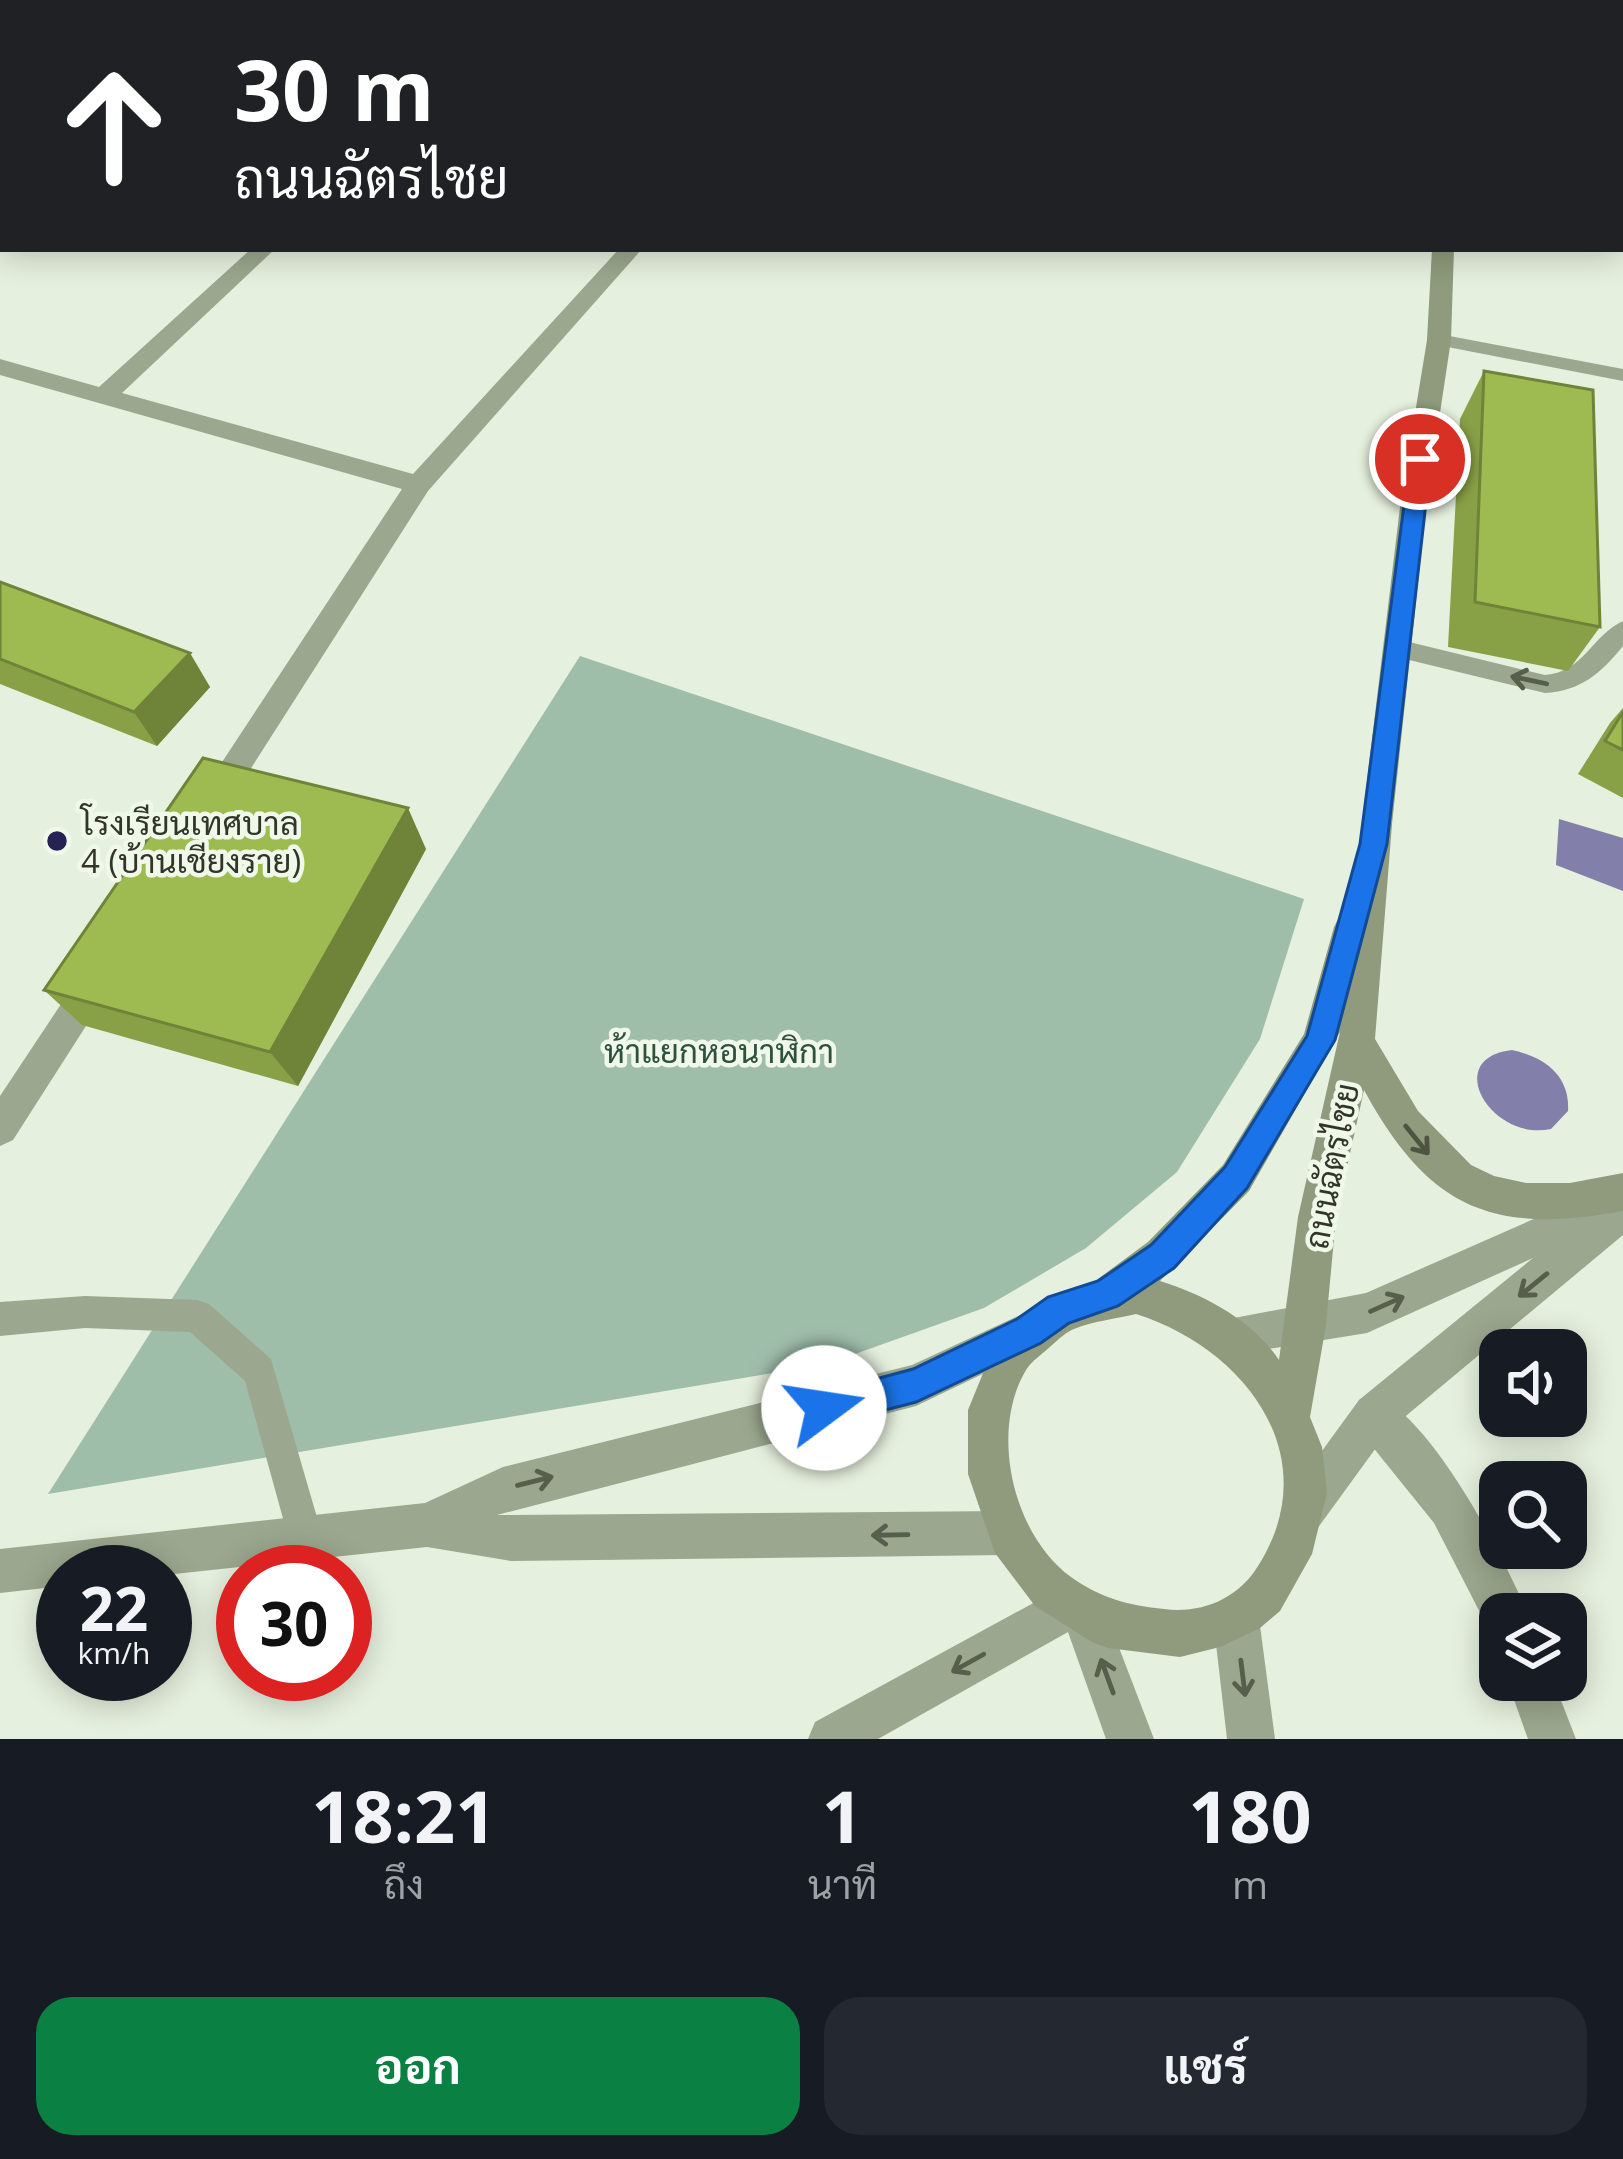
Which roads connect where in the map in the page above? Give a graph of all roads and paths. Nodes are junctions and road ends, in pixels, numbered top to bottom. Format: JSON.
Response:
{"nodes":[{"id":1,"x":261,"y":252,"type":"edge"},
{"id":2,"x":628,"y":252,"type":"edge"},
{"id":3,"x":1443,"y":252,"type":"edge"},
{"id":4,"x":1439,"y":340,"type":"junction"},
{"id":5,"x":0,"y":367,"type":"edge"},
{"id":6,"x":1623,"y":375,"type":"edge"},
{"id":7,"x":104,"y":396,"type":"junction"},
{"id":8,"x":419,"y":485,"type":"junction"},
{"id":9,"x":1623,"y":630,"type":"edge"},
{"id":10,"x":1397,"y":648,"type":"junction"},
{"id":11,"x":196,"y":826,"type":"edge"},
{"id":12,"x":1374,"y":844,"type":"junction"},
{"id":13,"x":118,"y":947,"type":"edge"},
{"id":14,"x":1357,"y":1041,"type":"junction"},
{"id":15,"x":0,"y":1128,"type":"edge"},
{"id":16,"x":1623,"y":1195,"type":"edge"},
{"id":17,"x":1623,"y":1210,"type":"edge"},
{"id":18,"x":1107,"y":1294,"type":"junction"},
{"id":19,"x":0,"y":1319,"type":"edge"},
{"id":20,"x":1306,"y":1324,"type":"junction"},
{"id":21,"x":1029,"y":1331,"type":"junction"},
{"id":22,"x":1232,"y":1335,"type":"junction"},
{"id":23,"x":1290,"y":1415,"type":"junction"},
{"id":24,"x":1374,"y":1415,"type":"junction"},
{"id":25,"x":1302,"y":1514,"type":"junction"},
{"id":26,"x":427,"y":1526,"type":"junction"},
{"id":27,"x":1007,"y":1533,"type":"junction"},
{"id":28,"x":305,"y":1538,"type":"junction"},
{"id":29,"x":0,"y":1571,"type":"edge"},
{"id":30,"x":1497,"y":1593,"type":"edge"},
{"id":31,"x":1077,"y":1610,"type":"junction"},
{"id":32,"x":1236,"y":1618,"type":"junction"},
{"id":33,"x":1538,"y":1701,"type":"edge"},
{"id":34,"x":832,"y":1739,"type":"edge"},
{"id":35,"x":1130,"y":1739,"type":"edge"},
{"id":36,"x":1251,"y":1739,"type":"edge"},
{"id":37,"x":1552,"y":1739,"type":"edge"}],
"edges":[{"from":1,"to":7,"type":"street"},
{"from":2,"to":8,"type":"street"},
{"from":3,"to":4,"type":"main road","name":"ถนนฉัตรไชย"},
{"from":4,"to":6,"type":"lane"},
{"from":4,"to":10,"type":"main road","name":"ถนนฉัตรไชย"},
{"from":5,"to":7,"type":"street"},
{"from":7,"to":8,"type":"street"},
{"from":8,"to":11,"type":"street"},
{"from":9,"to":10,"type":"lane","one_way":true},
{"from":10,"to":12,"type":"main road","name":"ถนนฉัตรไชย"},
{"from":12,"to":14,"type":"main road","name":"ถนนฉัตรไชย"},
{"from":12,"to":18,"type":"main road","name":"ถนนฉัตรไชย"},
{"from":13,"to":15,"type":"street"},
{"from":14,"to":16,"type":"main road","one_way":true},
{"from":14,"to":20,"type":"main road","name":"ถนนฉัตรไชย"},
{"from":20,"to":16,"type":"street","one_way":true},
{"from":17,"to":24,"type":"street","one_way":true},
{"from":18,"to":21,"type":"main road"},
{"from":18,"to":22,"type":"main road"},
{"from":19,"to":28,"type":"lane"},
{"from":20,"to":22,"type":"street"},
{"from":20,"to":23,"type":"main road","name":"ถนนฉัตรไชย"},
{"from":26,"to":21,"type":"street","one_way":true},
{"from":21,"to":27,"type":"main road"},
{"from":22,"to":23,"type":"main road"},
{"from":23,"to":25,"type":"main road"},
{"from":24,"to":25,"type":"street"},
{"from":24,"to":30,"type":"street"},
{"from":25,"to":32,"type":"main road"},
{"from":27,"to":26,"type":"street","one_way":true},
{"from":26,"to":28,"type":"street"},
{"from":27,"to":31,"type":"main road"},
{"from":28,"to":29,"type":"street"},
{"from":31,"to":32,"type":"main road"},
{"from":31,"to":34,"type":"street","one_way":true},
{"from":35,"to":31,"type":"street","one_way":true},
{"from":32,"to":36,"type":"street","one_way":true},
{"from":33,"to":37,"type":"street"}]}
